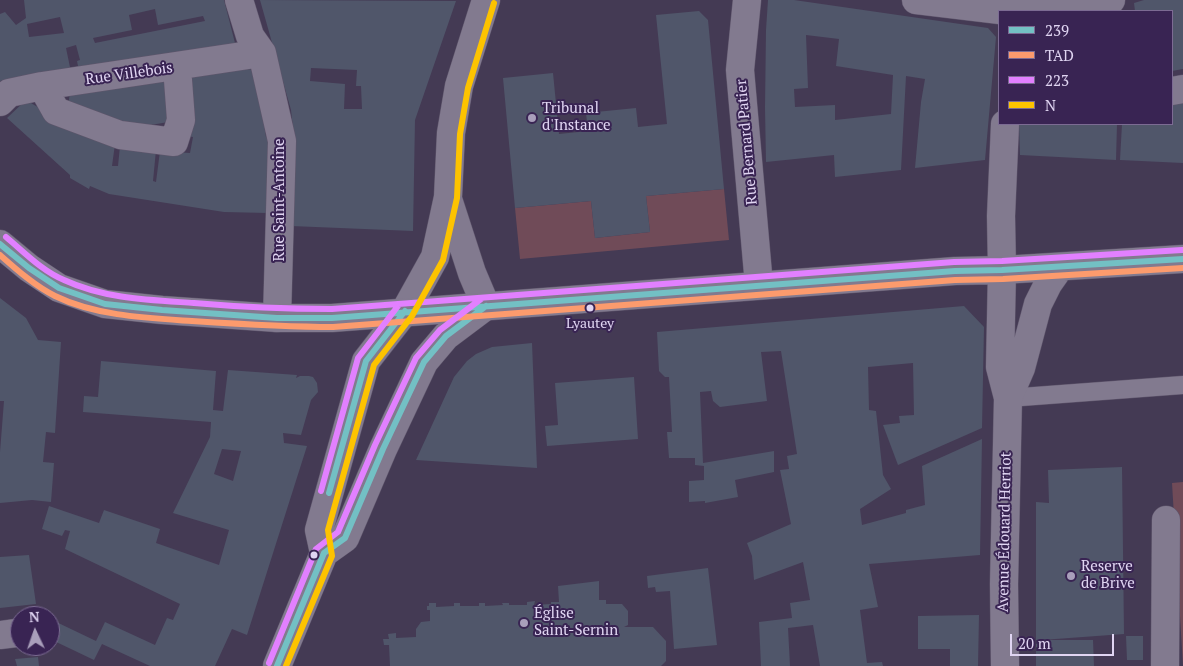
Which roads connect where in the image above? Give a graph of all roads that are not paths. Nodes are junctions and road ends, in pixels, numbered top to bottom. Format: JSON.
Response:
{"nodes":[{"id":1,"x":239,"y":0,"type":"edge"},
{"id":2,"x":486,"y":0,"type":"edge"},
{"id":3,"x":747,"y":0,"type":"edge"},
{"id":4,"x":916,"y":0,"type":"edge"},
{"id":5,"x":1111,"y":0,"type":"edge"},
{"id":6,"x":1000,"y":10,"type":"edge"},
{"id":7,"x":1050,"y":10,"type":"edge"},
{"id":8,"x":262,"y":54,"type":"junction"},
{"id":9,"x":177,"y":66,"type":"junction"},
{"id":10,"x":42,"y":86,"type":"junction"},
{"id":11,"x":0,"y":102,"type":"edge"},
{"id":12,"x":1005,"y":125,"type":"edge"},
{"id":13,"x":448,"y":197,"type":"junction"},
{"id":14,"x":0,"y":244,"type":"edge"},
{"id":15,"x":1183,"y":259,"type":"edge"},
{"id":16,"x":1060,"y":267,"type":"junction"},
{"id":17,"x":1002,"y":270,"type":"junction"},
{"id":18,"x":759,"y":285,"type":"junction"},
{"id":19,"x":486,"y":306,"type":"junction"},
{"id":20,"x":405,"y":312,"type":"junction"},
{"id":21,"x":277,"y":318,"type":"junction"},
{"id":22,"x":1183,"y":385,"type":"edge"},
{"id":23,"x":1008,"y":398,"type":"junction"},
{"id":24,"x":1166,"y":520,"type":"dead end"},
{"id":25,"x":324,"y":553,"type":"junction"},
{"id":26,"x":277,"y":666,"type":"edge"},
{"id":27,"x":1005,"y":666,"type":"edge"},
{"id":28,"x":1165,"y":666,"type":"edge"}],
"edges":[{"from":1,"to":8,"type":"street","name":"Rue Saint-Antoine"},
{"from":2,"to":13,"type":"street"},
{"from":3,"to":18,"type":"street","name":"Rue Bernard Patier"},
{"from":4,"to":6,"type":"street"},
{"from":5,"to":7,"type":"street"},
{"from":8,"to":9,"type":"street","name":"Rue Villebois"},
{"from":8,"to":21,"type":"street","name":"Rue Saint-Antoine"},
{"from":9,"to":10,"type":"street","name":"Rue Villebois"},
{"from":9,"to":10,"type":"street"},
{"from":10,"to":11,"type":"street","name":"Rue Villebois"},
{"from":12,"to":17,"type":"street","name":"Avenue Édouard Herriot"},
{"from":13,"to":19,"type":"street"},
{"from":13,"to":20,"type":"street"},
{"from":14,"to":21,"type":"street"},
{"from":15,"to":16,"type":"street"},
{"from":16,"to":17,"type":"street"},
{"from":16,"to":23,"type":"street","name":"Avenue Édouard Herriot"},
{"from":17,"to":18,"type":"street"},
{"from":17,"to":23,"type":"street","name":"Avenue Édouard Herriot"},
{"from":18,"to":19,"type":"street"},
{"from":19,"to":20,"type":"street"},
{"from":19,"to":25,"type":"street"},
{"from":20,"to":21,"type":"street"},
{"from":20,"to":25,"type":"street"},
{"from":22,"to":23,"type":"lane"},
{"from":23,"to":27,"type":"street","name":"Avenue Édouard Herriot"},
{"from":24,"to":28,"type":"street"},
{"from":25,"to":26,"type":"street"}]}
